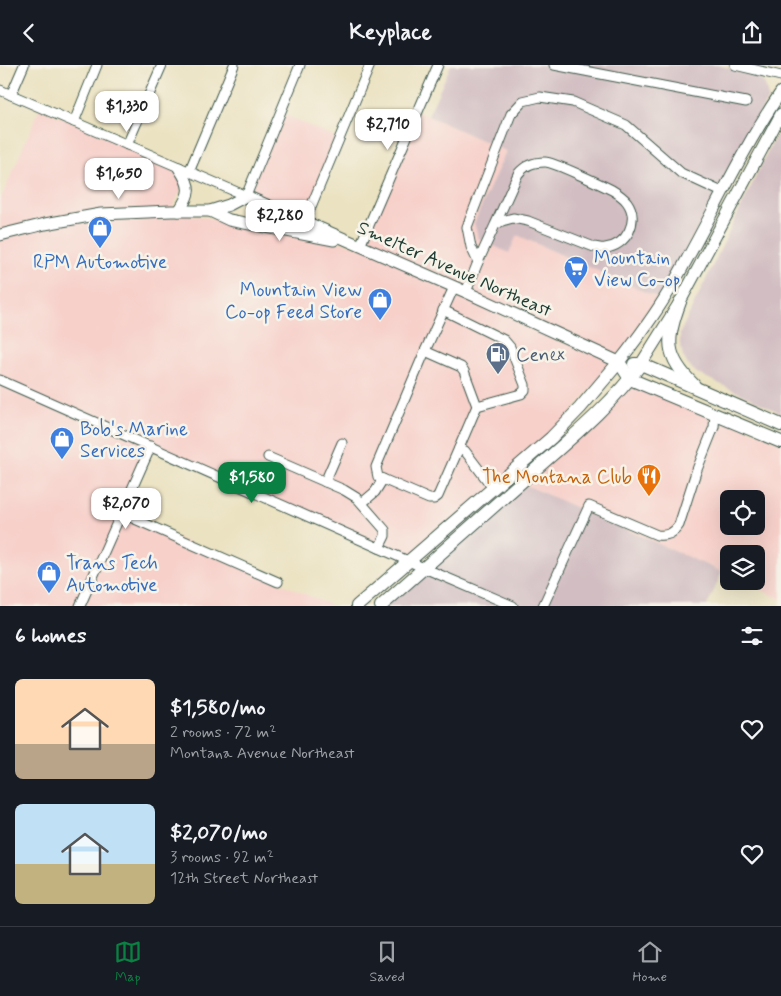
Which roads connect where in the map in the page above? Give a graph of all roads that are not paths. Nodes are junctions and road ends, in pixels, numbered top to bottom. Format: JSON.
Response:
{"nodes":[{"id":1,"x":24,"y":65,"type":"edge"},
{"id":2,"x":97,"y":65,"type":"edge"},
{"id":3,"x":162,"y":65,"type":"edge"},
{"id":4,"x":234,"y":65,"type":"edge"},
{"id":5,"x":300,"y":65,"type":"edge"},
{"id":6,"x":370,"y":65,"type":"edge"},
{"id":7,"x":438,"y":65,"type":"edge"},
{"id":8,"x":554,"y":65,"type":"edge"},
{"id":9,"x":735,"y":65,"type":"edge"},
{"id":10,"x":781,"y":76,"type":"edge"},
{"id":11,"x":0,"y":90,"type":"edge"},
{"id":12,"x":781,"y":92,"type":"edge"},
{"id":13,"x":11,"y":95,"type":"junction"},
{"id":14,"x":746,"y":102,"type":"dead end"},
{"id":15,"x":781,"y":114,"type":"edge"},
{"id":16,"x":74,"y":122,"type":"junction"},
{"id":17,"x":126,"y":145,"type":"junction"},
{"id":18,"x":184,"y":170,"type":"junction"},
{"id":19,"x":722,"y":192,"type":"junction"},
{"id":20,"x":246,"y":196,"type":"junction"},
{"id":21,"x":178,"y":211,"type":"junction"},
{"id":22,"x":210,"y":211,"type":"junction"},
{"id":23,"x":304,"y":221,"type":"junction"},
{"id":24,"x":495,"y":225,"type":"junction"},
{"id":25,"x":0,"y":235,"type":"edge"},
{"id":26,"x":360,"y":246,"type":"junction"},
{"id":27,"x":478,"y":262,"type":"junction"},
{"id":28,"x":454,"y":287,"type":"junction"},
{"id":29,"x":466,"y":292,"type":"junction"},
{"id":30,"x":680,"y":302,"type":"junction"},
{"id":31,"x":443,"y":310,"type":"junction"},
{"id":32,"x":425,"y":351,"type":"junction"},
{"id":33,"x":619,"y":363,"type":"junction"},
{"id":34,"x":641,"y":365,"type":"junction"},
{"id":35,"x":630,"y":379,"type":"junction"},
{"id":36,"x":0,"y":380,"type":"edge"},
{"id":37,"x":702,"y":392,"type":"junction"},
{"id":38,"x":477,"y":406,"type":"junction"},
{"id":39,"x":715,"y":414,"type":"junction"},
{"id":40,"x":781,"y":425,"type":"edge"},
{"id":41,"x":781,"y":442,"type":"edge"},
{"id":42,"x":342,"y":443,"type":"dead end"},
{"id":43,"x":151,"y":446,"type":"junction"},
{"id":44,"x":459,"y":448,"type":"junction"},
{"id":45,"x":268,"y":457,"type":"dead end"},
{"id":46,"x":383,"y":479,"type":"junction"},
{"id":47,"x":325,"y":482,"type":"junction"},
{"id":48,"x":493,"y":488,"type":"junction"},
{"id":49,"x":362,"y":503,"type":"junction"},
{"id":50,"x":121,"y":513,"type":"junction"},
{"id":51,"x":379,"y":548,"type":"junction"},
{"id":52,"x":409,"y":561,"type":"junction"},
{"id":53,"x":424,"y":569,"type":"junction"},
{"id":54,"x":278,"y":582,"type":"dead end"},
{"id":55,"x":80,"y":606,"type":"edge"},
{"id":56,"x":357,"y":606,"type":"edge"},
{"id":57,"x":381,"y":606,"type":"edge"},
{"id":58,"x":513,"y":606,"type":"edge"},
{"id":59,"x":543,"y":606,"type":"edge"}],
"edges":[{"from":1,"to":13,"type":"street"},
{"from":2,"to":16,"type":"street"},
{"from":3,"to":17,"type":"street"},
{"from":4,"to":18,"type":"street"},
{"from":5,"to":20,"type":"street"},
{"from":6,"to":23,"type":"street"},
{"from":7,"to":26,"type":"street"},
{"from":8,"to":14,"type":"street"},
{"from":9,"to":10,"type":"street"},
{"from":11,"to":13,"type":"street","name":"Smelter Avenue Northeast"},
{"from":12,"to":19,"type":"main road"},
{"from":13,"to":16,"type":"street","name":"Smelter Avenue Northeast"},
{"from":15,"to":30,"type":"main road"},
{"from":16,"to":17,"type":"street","name":"Smelter Avenue Northeast"},
{"from":17,"to":18,"type":"street","name":"Smelter Avenue Northeast"},
{"from":18,"to":20,"type":"street","name":"Smelter Avenue Northeast"},
{"from":18,"to":21,"type":"main road"},
{"from":19,"to":27,"type":"street"},
{"from":19,"to":33,"type":"main road"},
{"from":20,"to":22,"type":"main road"},
{"from":20,"to":23,"type":"main road","name":"Smelter Avenue Northeast"},
{"from":21,"to":22,"type":"main road"},
{"from":21,"to":25,"type":"main road"},
{"from":22,"to":26,"type":"main road"},
{"from":23,"to":26,"type":"main road","name":"Smelter Avenue Northeast"},
{"from":24,"to":24,"type":"street"},
{"from":24,"to":27,"type":"street"},
{"from":26,"to":28,"type":"main road","name":"Smelter Avenue Northeast"},
{"from":27,"to":29,"type":"street"},
{"from":28,"to":29,"type":"main road","name":"Smelter Avenue Northeast"},
{"from":28,"to":31,"type":"street"},
{"from":29,"to":33,"type":"main road","name":"Smelter Avenue Northeast"},
{"from":30,"to":34,"type":"main road"},
{"from":30,"to":37,"type":"highway"},
{"from":31,"to":32,"type":"street"},
{"from":31,"to":38,"type":"street"},
{"from":32,"to":38,"type":"street"},
{"from":32,"to":46,"type":"street"},
{"from":33,"to":34,"type":"highway","name":"Smelter Avenue Northeast"},
{"from":33,"to":35,"type":"highway"},
{"from":33,"to":48,"type":"highway"},
{"from":34,"to":35,"type":"highway"},
{"from":34,"to":37,"type":"highway","name":"Smelter Avenue Northeast"},
{"from":35,"to":39,"type":"highway"},
{"from":35,"to":53,"type":"highway"},
{"from":36,"to":43,"type":"street"},
{"from":37,"to":40,"type":"highway","name":"Smelter Avenue Northeast"},
{"from":38,"to":44,"type":"street"},
{"from":39,"to":41,"type":"highway"},
{"from":39,"to":59,"type":"street"},
{"from":42,"to":47,"type":"street"},
{"from":43,"to":50,"type":"street"},
{"from":43,"to":51,"type":"street"},
{"from":44,"to":46,"type":"street"},
{"from":44,"to":48,"type":"street"},
{"from":45,"to":47,"type":"street"},
{"from":46,"to":49,"type":"street"},
{"from":47,"to":49,"type":"street"},
{"from":48,"to":52,"type":"highway"},
{"from":49,"to":51,"type":"street"},
{"from":50,"to":54,"type":"street"},
{"from":50,"to":55,"type":"street"},
{"from":51,"to":52,"type":"street"},
{"from":52,"to":53,"type":"street"},
{"from":52,"to":56,"type":"highway"},
{"from":53,"to":57,"type":"highway"},
{"from":53,"to":58,"type":"street"}]}
